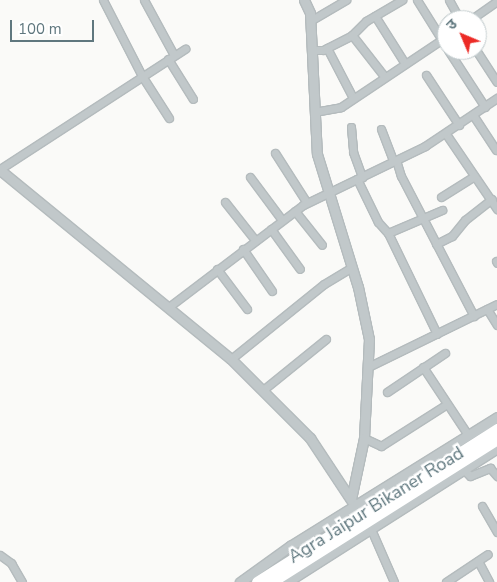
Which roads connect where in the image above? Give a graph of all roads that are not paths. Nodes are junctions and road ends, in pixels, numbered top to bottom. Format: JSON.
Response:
{"nodes":[{"id":1,"x":103,"y":0,"type":"edge"},
{"id":2,"x":144,"y":0,"type":"edge"},
{"id":3,"x":304,"y":0,"type":"edge"},
{"id":4,"x":346,"y":0,"type":"edge"},
{"id":5,"x":402,"y":0,"type":"edge"},
{"id":6,"x":417,"y":0,"type":"edge"},
{"id":7,"x":497,"y":1,"type":"edge"},
{"id":8,"x":484,"y":10,"type":"edge"},
{"id":9,"x":375,"y":16,"type":"junction"},
{"id":10,"x":310,"y":21,"type":"junction"},
{"id":11,"x":437,"y":28,"type":"edge"},
{"id":12,"x":352,"y":35,"type":"junction"},
{"id":13,"x":437,"y":42,"type":"edge"},
{"id":14,"x":326,"y":48,"type":"junction"},
{"id":15,"x":185,"y":49,"type":"dead end"},
{"id":16,"x":311,"y":50,"type":"junction"},
{"id":17,"x":171,"y":57,"type":"junction"},
{"id":18,"x":454,"y":60,"type":"edge"},
{"id":19,"x":483,"y":60,"type":"edge"},
{"id":20,"x":404,"y":62,"type":"junction"},
{"id":21,"x":426,"y":75,"type":"dead end"},
{"id":22,"x":142,"y":76,"type":"junction"},
{"id":23,"x":384,"y":76,"type":"junction"},
{"id":24,"x":497,"y":82,"type":"edge"},
{"id":25,"x":353,"y":98,"type":"junction"},
{"id":26,"x":497,"y":98,"type":"edge"},
{"id":27,"x":193,"y":99,"type":"dead end"},
{"id":28,"x":485,"y":107,"type":"junction"},
{"id":29,"x":314,"y":112,"type":"junction"},
{"id":30,"x":473,"y":116,"type":"junction"},
{"id":31,"x":169,"y":118,"type":"dead end"},
{"id":32,"x":459,"y":125,"type":"junction"},
{"id":33,"x":351,"y":127,"type":"dead end"},
{"id":34,"x":382,"y":128,"type":"dead end"},
{"id":35,"x":446,"y":134,"type":"junction"},
{"id":36,"x":496,"y":150,"type":"dead end"},
{"id":37,"x":275,"y":153,"type":"dead end"},
{"id":38,"x":395,"y":160,"type":"junction"},
{"id":39,"x":0,"y":170,"type":"edge"},
{"id":40,"x":474,"y":176,"type":"junction"},
{"id":41,"x":250,"y":177,"type":"dead end"},
{"id":42,"x":360,"y":178,"type":"junction"},
{"id":43,"x":327,"y":193,"type":"junction"},
{"id":44,"x":441,"y":196,"type":"dead end"},
{"id":45,"x":492,"y":199,"type":"junction"},
{"id":46,"x":225,"y":202,"type":"dead end"},
{"id":47,"x":307,"y":203,"type":"junction"},
{"id":48,"x":497,"y":209,"type":"edge"},
{"id":49,"x":442,"y":210,"type":"dead end"},
{"id":50,"x":295,"y":211,"type":"junction"},
{"id":51,"x":423,"y":218,"type":"junction"},
{"id":52,"x":282,"y":220,"type":"junction"},
{"id":53,"x":270,"y":229,"type":"junction"},
{"id":54,"x":388,"y":233,"type":"junction"},
{"id":55,"x":256,"y":240,"type":"junction"},
{"id":56,"x":322,"y":244,"type":"dead end"},
{"id":57,"x":436,"y":244,"type":"junction"},
{"id":58,"x":243,"y":249,"type":"junction"},
{"id":59,"x":217,"y":268,"type":"junction"},
{"id":60,"x":351,"y":268,"type":"junction"},
{"id":61,"x":300,"y":269,"type":"dead end"},
{"id":62,"x":272,"y":291,"type":"dead end"},
{"id":63,"x":497,"y":304,"type":"edge"},
{"id":64,"x":170,"y":306,"type":"junction"},
{"id":65,"x":247,"y":309,"type":"dead end"},
{"id":66,"x":487,"y":309,"type":"junction"},
{"id":67,"x":474,"y":316,"type":"junction"},
{"id":68,"x":497,"y":325,"type":"edge"},
{"id":69,"x":436,"y":334,"type":"junction"},
{"id":70,"x":326,"y":339,"type":"dead end"},
{"id":71,"x":444,"y":353,"type":"dead end"},
{"id":72,"x":231,"y":359,"type":"junction"},
{"id":73,"x":370,"y":366,"type":"junction"},
{"id":74,"x":423,"y":367,"type":"junction"},
{"id":75,"x":263,"y":390,"type":"junction"},
{"id":76,"x":387,"y":392,"type":"dead end"},
{"id":77,"x":447,"y":404,"type":"junction"},
{"id":78,"x":497,"y":417,"type":"edge"},
{"id":79,"x":497,"y":429,"type":"edge"},
{"id":80,"x":468,"y":435,"type":"junction"},
{"id":81,"x":364,"y":438,"type":"junction"},
{"id":82,"x":497,"y":439,"type":"edge"},
{"id":83,"x":497,"y":448,"type":"edge"},
{"id":84,"x":463,"y":469,"type":"junction"},
{"id":85,"x":497,"y":476,"type":"edge"},
{"id":86,"x":482,"y":506,"type":"dead end"},
{"id":87,"x":360,"y":513,"type":"junction"},
{"id":88,"x":497,"y":532,"type":"edge"},
{"id":89,"x":488,"y":554,"type":"dead end"},
{"id":90,"x":0,"y":555,"type":"edge"},
{"id":91,"x":478,"y":560,"type":"junction"},
{"id":92,"x":457,"y":579,"type":"edge"},
{"id":93,"x":22,"y":582,"type":"edge"},
{"id":94,"x":240,"y":582,"type":"edge"},
{"id":95,"x":256,"y":582,"type":"edge"},
{"id":96,"x":271,"y":582,"type":"edge"},
{"id":97,"x":287,"y":582,"type":"edge"},
{"id":98,"x":394,"y":582,"type":"edge"},
{"id":99,"x":446,"y":582,"type":"edge"},
{"id":100,"x":489,"y":582,"type":"edge"}],
"edges":[{"from":1,"to":22,"type":"street"},
{"from":2,"to":17,"type":"street"},
{"from":3,"to":10,"type":"street"},
{"from":4,"to":10,"type":"street"},
{"from":5,"to":9,"type":"street"},
{"from":6,"to":11,"type":"street"},
{"from":7,"to":8,"type":"street"},
{"from":9,"to":12,"type":"street"},
{"from":9,"to":20,"type":"street"},
{"from":10,"to":16,"type":"street"},
{"from":12,"to":14,"type":"street"},
{"from":12,"to":23,"type":"street"},
{"from":13,"to":20,"type":"street"},
{"from":14,"to":16,"type":"street"},
{"from":14,"to":25,"type":"street"},
{"from":15,"to":17,"type":"street"},
{"from":16,"to":29,"type":"street"},
{"from":17,"to":22,"type":"street"},
{"from":17,"to":27,"type":"street"},
{"from":18,"to":28,"type":"street"},
{"from":19,"to":24,"type":"street"},
{"from":20,"to":23,"type":"street"},
{"from":21,"to":32,"type":"street"},
{"from":22,"to":31,"type":"street"},
{"from":22,"to":39,"type":"street"},
{"from":23,"to":25,"type":"street"},
{"from":25,"to":29,"type":"street"},
{"from":26,"to":28,"type":"street"},
{"from":28,"to":30,"type":"street"},
{"from":29,"to":43,"type":"street"},
{"from":30,"to":32,"type":"street"},
{"from":30,"to":36,"type":"street"},
{"from":32,"to":35,"type":"street"},
{"from":33,"to":42,"type":"street"},
{"from":34,"to":38,"type":"street"},
{"from":35,"to":38,"type":"street"},
{"from":35,"to":40,"type":"street"},
{"from":37,"to":47,"type":"street"},
{"from":38,"to":42,"type":"street"},
{"from":38,"to":51,"type":"street"},
{"from":39,"to":64,"type":"street"},
{"from":40,"to":44,"type":"street"},
{"from":40,"to":45,"type":"street"},
{"from":41,"to":52,"type":"street"},
{"from":42,"to":43,"type":"street"},
{"from":42,"to":54,"type":"street"},
{"from":43,"to":47,"type":"street"},
{"from":43,"to":60,"type":"street"},
{"from":45,"to":48,"type":"street"},
{"from":45,"to":57,"type":"street"},
{"from":46,"to":55,"type":"street"},
{"from":47,"to":50,"type":"street"},
{"from":49,"to":51,"type":"street"},
{"from":50,"to":52,"type":"street"},
{"from":50,"to":56,"type":"street"},
{"from":51,"to":54,"type":"street"},
{"from":51,"to":57,"type":"street"},
{"from":52,"to":53,"type":"street"},
{"from":53,"to":55,"type":"street"},
{"from":53,"to":61,"type":"street"},
{"from":54,"to":69,"type":"street"},
{"from":55,"to":58,"type":"street"},
{"from":57,"to":67,"type":"street"},
{"from":58,"to":59,"type":"street"},
{"from":58,"to":62,"type":"street"},
{"from":59,"to":64,"type":"street"},
{"from":59,"to":65,"type":"street"},
{"from":60,"to":72,"type":"street"},
{"from":60,"to":73,"type":"street"},
{"from":63,"to":66,"type":"street"},
{"from":64,"to":72,"type":"street"},
{"from":66,"to":67,"type":"street"},
{"from":66,"to":68,"type":"street"},
{"from":67,"to":69,"type":"street"},
{"from":69,"to":73,"type":"street"},
{"from":70,"to":75,"type":"street"},
{"from":71,"to":74,"type":"street"},
{"from":72,"to":75,"type":"street"},
{"from":73,"to":81,"type":"street"},
{"from":74,"to":76,"type":"street"},
{"from":74,"to":77,"type":"street"},
{"from":75,"to":87,"type":"street"},
{"from":77,"to":80,"type":"street"},
{"from":77,"to":81,"type":"street"},
{"from":78,"to":80,"type":"street"},
{"from":79,"to":87,"type":"highway","name":"Agra Jaipur Bikaner Road"},
{"from":80,"to":87,"type":"street"},
{"from":81,"to":87,"type":"street"},
{"from":82,"to":87,"type":"highway","name":"Agra Jaipur Bikaner Road"},
{"from":83,"to":84,"type":"street"},
{"from":84,"to":85,"type":"street"},
{"from":84,"to":87,"type":"street"},
{"from":86,"to":88,"type":"street"},
{"from":87,"to":94,"type":"street"},
{"from":87,"to":95,"type":"highway","name":"Agra Jaipur Bikaner Road"},
{"from":87,"to":96,"type":"highway","name":"Agra Jaipur Bikaner Road"},
{"from":87,"to":97,"type":"street"},
{"from":87,"to":98,"type":"street"},
{"from":89,"to":91,"type":"street"},
{"from":90,"to":93,"type":"street"},
{"from":91,"to":92,"type":"street"},
{"from":91,"to":100,"type":"street"},
{"from":92,"to":99,"type":"street"}]}
